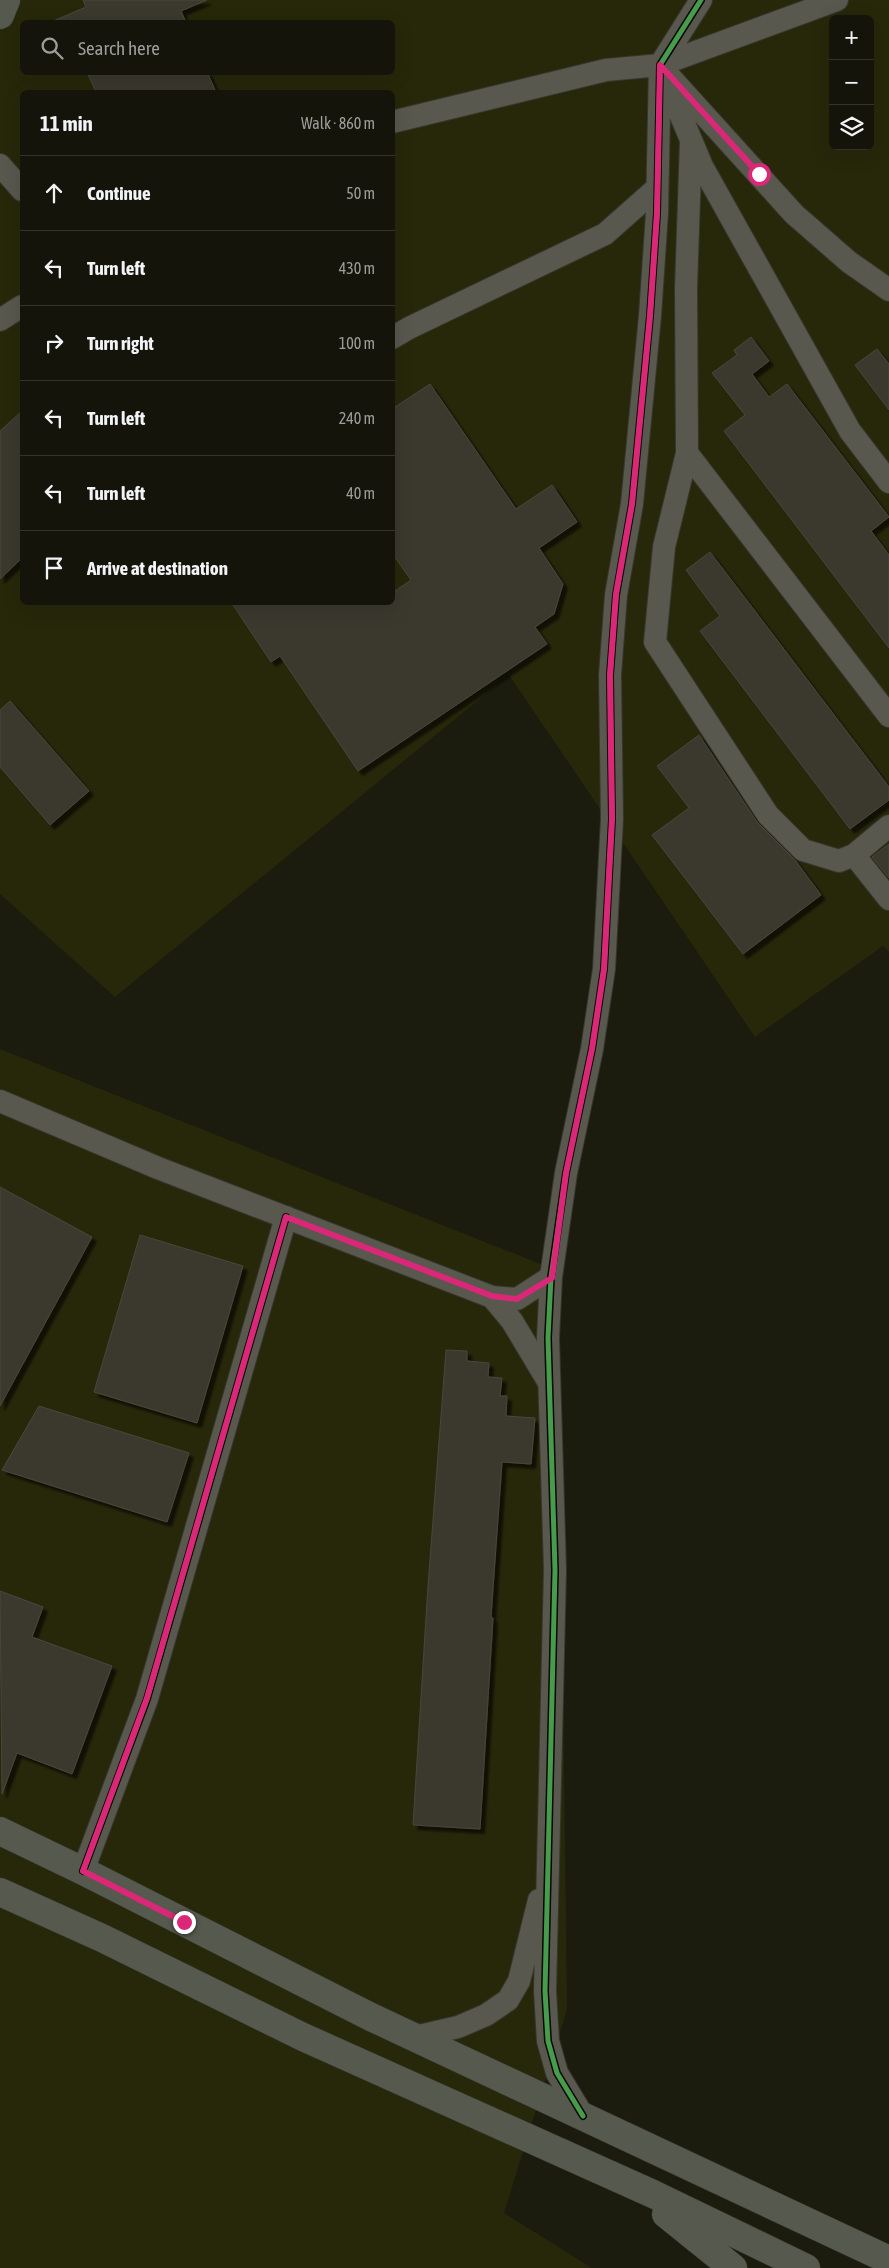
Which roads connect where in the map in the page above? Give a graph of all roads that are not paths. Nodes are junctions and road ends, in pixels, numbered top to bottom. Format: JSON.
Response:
{"nodes":[{"id":1,"x":6,"y":0,"type":"edge"},
{"id":2,"x":701,"y":0,"type":"edge"},
{"id":3,"x":837,"y":0,"type":"edge"},
{"id":4,"x":0,"y":16,"type":"edge"},
{"id":5,"x":660,"y":65,"type":"junction"},
{"id":6,"x":395,"y":121,"type":"edge"},
{"id":7,"x":691,"y":141,"type":"junction"},
{"id":8,"x":0,"y":165,"type":"edge"},
{"id":9,"x":20,"y":188,"type":"edge"},
{"id":10,"x":657,"y":188,"type":"junction"},
{"id":11,"x":889,"y":290,"type":"edge"},
{"id":12,"x":20,"y":307,"type":"edge"},
{"id":13,"x":0,"y":320,"type":"edge"},
{"id":14,"x":395,"y":336,"type":"edge"},
{"id":15,"x":687,"y":453,"type":"junction"},
{"id":16,"x":889,"y":482,"type":"edge"},
{"id":17,"x":889,"y":716,"type":"edge"},
{"id":18,"x":889,"y":826,"type":"edge"},
{"id":19,"x":854,"y":855,"type":"junction"},
{"id":20,"x":889,"y":899,"type":"edge"},
{"id":21,"x":0,"y":1101,"type":"edge"},
{"id":22,"x":286,"y":1217,"type":"junction"},
{"id":23,"x":552,"y":1278,"type":"junction"},
{"id":24,"x":492,"y":1296,"type":"junction"},
{"id":25,"x":550,"y":1383,"type":"junction"},
{"id":26,"x":0,"y":1831,"type":"edge"},
{"id":27,"x":547,"y":1869,"type":"junction"},
{"id":28,"x":83,"y":1871,"type":"junction"},
{"id":29,"x":0,"y":1892,"type":"edge"},
{"id":30,"x":415,"y":2037,"type":"junction"},
{"id":31,"x":583,"y":2116,"type":"junction"},
{"id":32,"x":625,"y":2182,"type":"junction"},
{"id":33,"x":847,"y":2240,"type":"junction"},
{"id":34,"x":889,"y":2246,"type":"edge"},
{"id":35,"x":889,"y":2260,"type":"edge"},
{"id":36,"x":733,"y":2268,"type":"edge"},
{"id":37,"x":806,"y":2268,"type":"edge"}],
"edges":[{"from":1,"to":4,"type":"main road"},
{"from":2,"to":5,"type":"street"},
{"from":3,"to":5,"type":"street"},
{"from":5,"to":6,"type":"street"},
{"from":5,"to":7,"type":"street"},
{"from":5,"to":10,"type":"street"},
{"from":5,"to":11,"type":"street"},
{"from":7,"to":15,"type":"street"},
{"from":7,"to":16,"type":"street"},
{"from":8,"to":9,"type":"street"},
{"from":10,"to":14,"type":"street"},
{"from":10,"to":23,"type":"street"},
{"from":12,"to":13,"type":"street"},
{"from":15,"to":17,"type":"street"},
{"from":15,"to":19,"type":"street"},
{"from":18,"to":19,"type":"street"},
{"from":19,"to":20,"type":"street"},
{"from":21,"to":22,"type":"street"},
{"from":22,"to":24,"type":"street"},
{"from":22,"to":28,"type":"street"},
{"from":23,"to":24,"type":"street"},
{"from":23,"to":25,"type":"street"},
{"from":24,"to":25,"type":"street"},
{"from":25,"to":27,"type":"street"},
{"from":26,"to":28,"type":"main road"},
{"from":27,"to":30,"type":"street"},
{"from":27,"to":31,"type":"street"},
{"from":28,"to":30,"type":"main road"},
{"from":29,"to":32,"type":"main road"},
{"from":30,"to":31,"type":"main road"},
{"from":31,"to":33,"type":"main road"},
{"from":32,"to":36,"type":"main road"},
{"from":32,"to":37,"type":"main road"},
{"from":33,"to":34,"type":"main road"},
{"from":33,"to":35,"type":"main road"}]}
